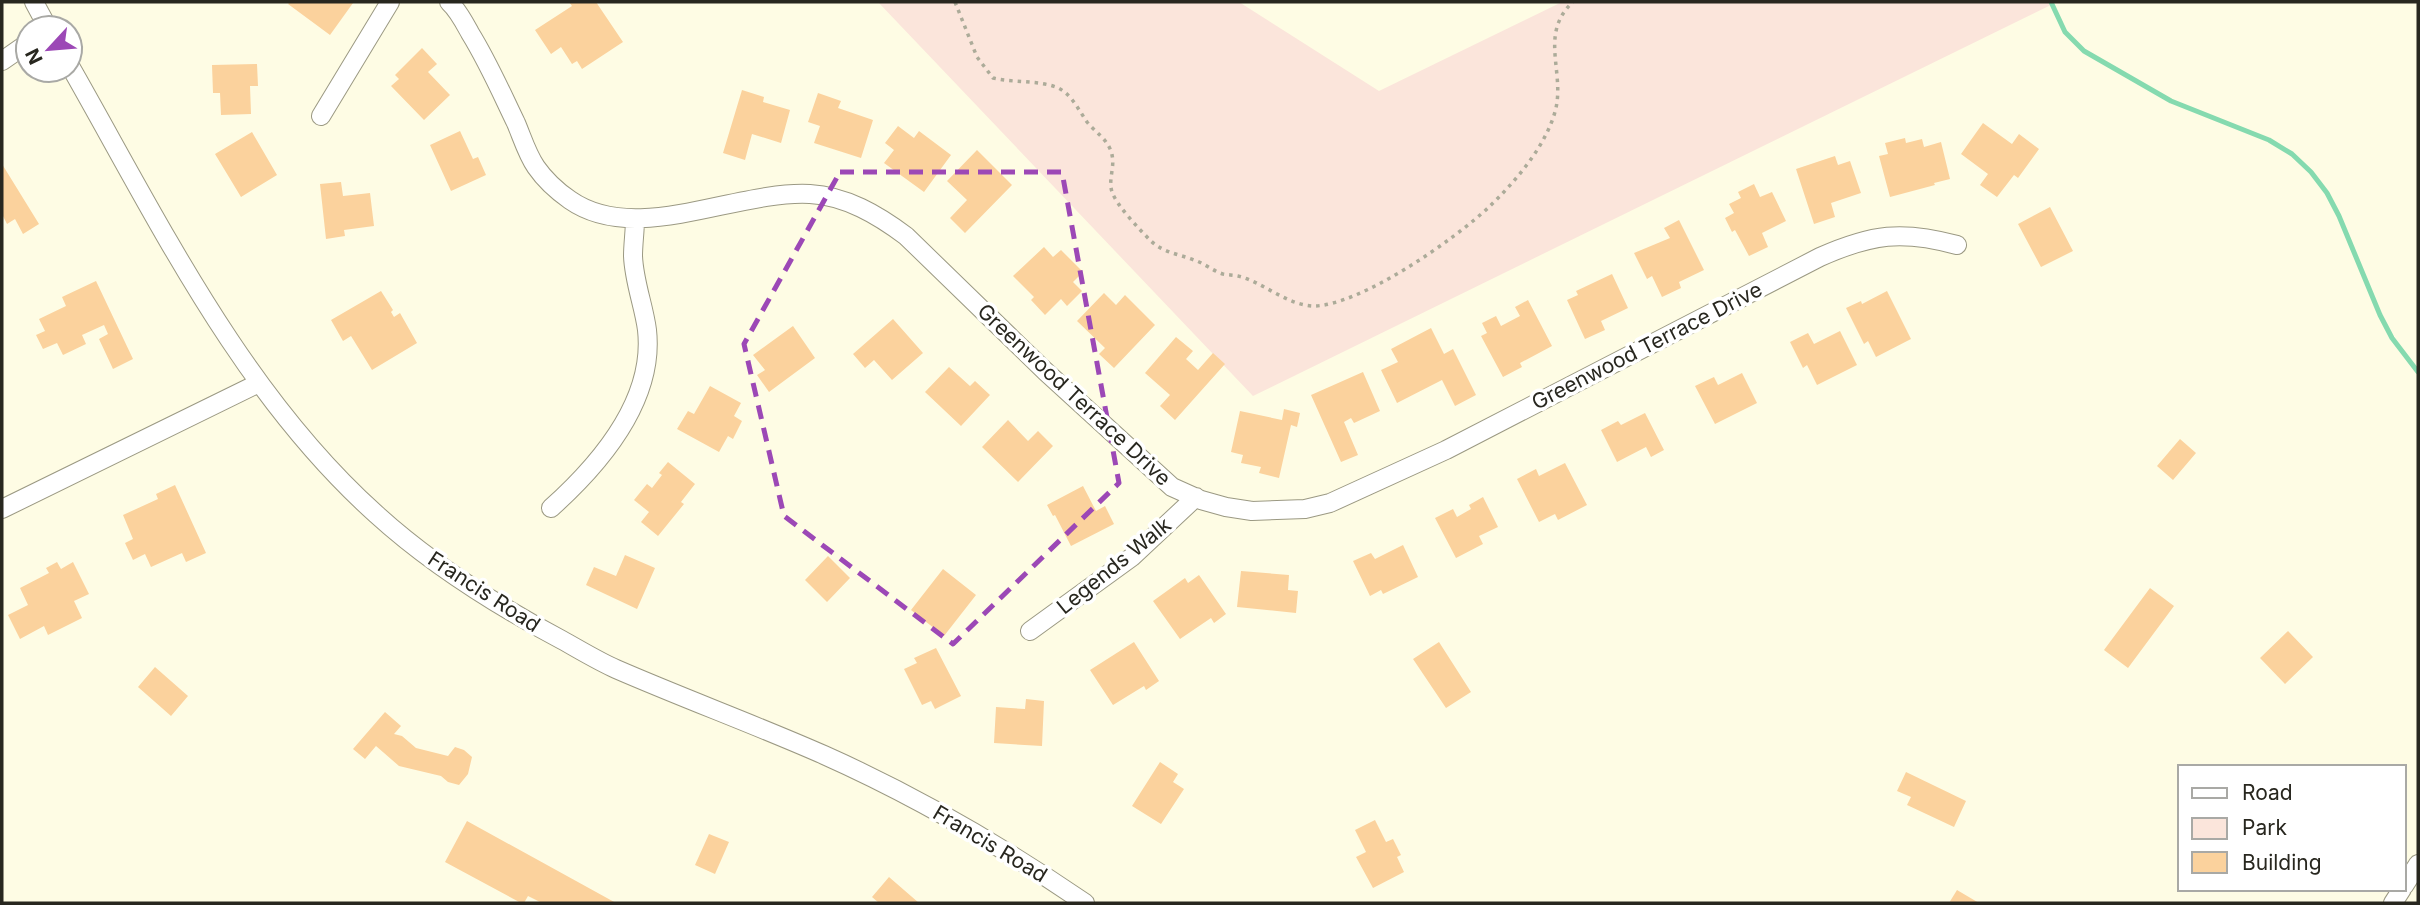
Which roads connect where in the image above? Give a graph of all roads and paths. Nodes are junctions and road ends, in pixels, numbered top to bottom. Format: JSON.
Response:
{"nodes":[{"id":1,"x":390,"y":2,"type":"edge"},
{"id":2,"x":449,"y":2,"type":"edge"},
{"id":3,"x":955,"y":2,"type":"edge"},
{"id":4,"x":1573,"y":2,"type":"edge"},
{"id":5,"x":80,"y":84,"type":"edge"},
{"id":6,"x":321,"y":116,"type":"dead end"},
{"id":7,"x":635,"y":219,"type":"junction"},
{"id":8,"x":1957,"y":245,"type":"dead end"},
{"id":9,"x":259,"y":383,"type":"junction"},
{"id":10,"x":1196,"y":497,"type":"junction"},
{"id":11,"x":551,"y":508,"type":"dead end"},
{"id":12,"x":2,"y":509,"type":"edge"},
{"id":13,"x":1030,"y":631,"type":"dead end"},
{"id":14,"x":2418,"y":864,"type":"edge"},
{"id":15,"x":2406,"y":882,"type":"edge"},
{"id":16,"x":1085,"y":903,"type":"edge"}],
"edges":[{"from":1,"to":6,"type":"street"},
{"from":2,"to":7,"type":"street","name":"Greenwood Terrace Drive"},
{"from":3,"to":4,"type":"path"},
{"from":5,"to":9,"type":"street","name":"Francis Road"},
{"from":7,"to":10,"type":"street","name":"Greenwood Terrace Drive"},
{"from":7,"to":11,"type":"street"},
{"from":8,"to":10,"type":"street","name":"Greenwood Terrace Drive"},
{"from":9,"to":12,"type":"street"},
{"from":9,"to":16,"type":"street","name":"Francis Road"},
{"from":10,"to":13,"type":"street","name":"Legends Walk"},
{"from":14,"to":15,"type":"street"}]}
